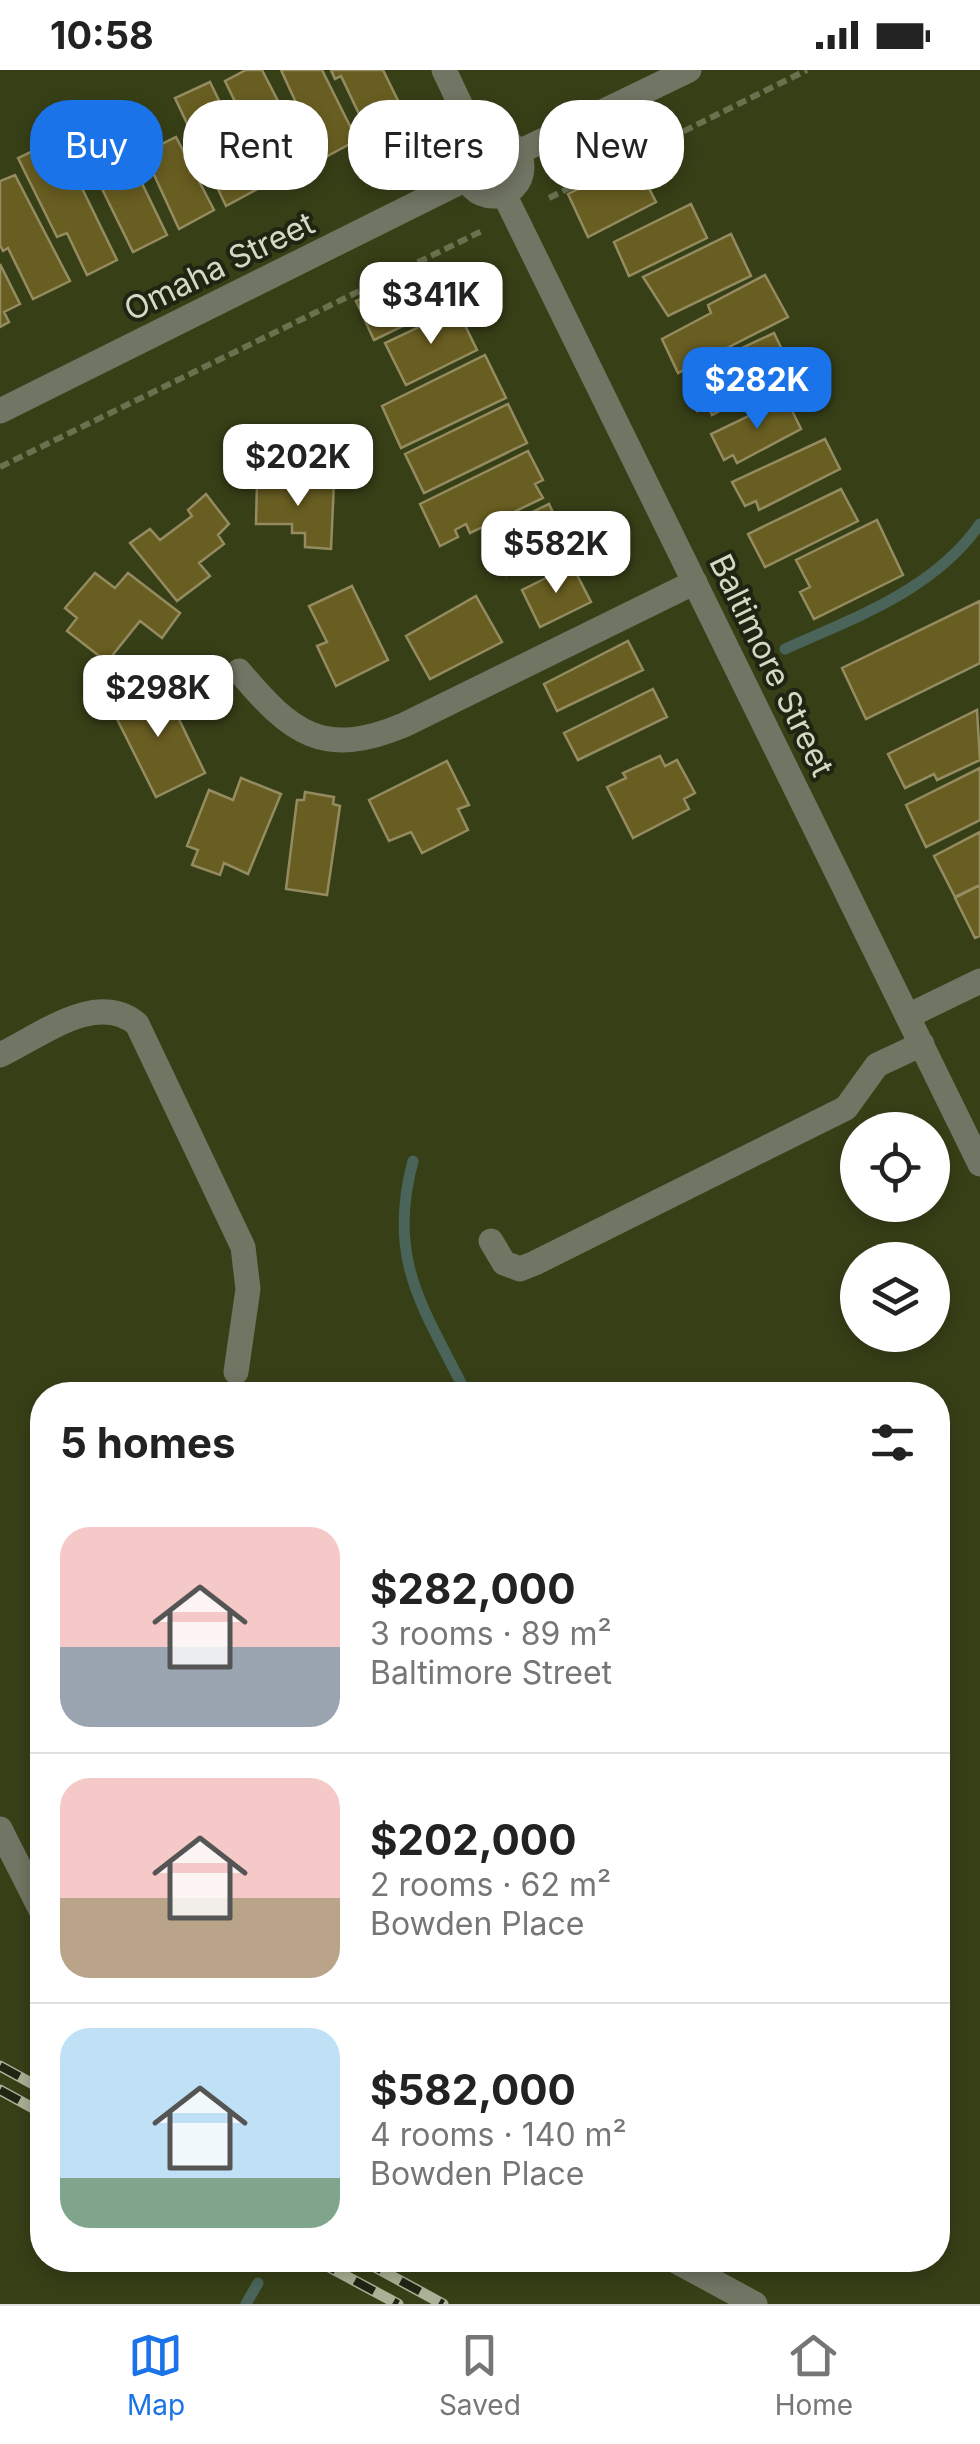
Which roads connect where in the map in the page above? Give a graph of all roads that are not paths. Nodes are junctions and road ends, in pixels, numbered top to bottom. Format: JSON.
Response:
{"nodes":[{"id":1,"x":444,"y":70,"type":"edge"},
{"id":2,"x":689,"y":70,"type":"edge"},
{"id":3,"x":458,"y":100,"type":"edge"},
{"id":4,"x":519,"y":152,"type":"edge"},
{"id":5,"x":446,"y":190,"type":"edge"},
{"id":6,"x":479,"y":190,"type":"edge"},
{"id":7,"x":511,"y":190,"type":"edge"},
{"id":8,"x":504,"y":194,"type":"junction"},
{"id":9,"x":0,"y":412,"type":"edge"},
{"id":10,"x":695,"y":582,"type":"junction"},
{"id":11,"x":239,"y":671,"type":"dead end"},
{"id":12,"x":980,"y":981,"type":"edge"},
{"id":13,"x":908,"y":1016,"type":"junction"},
{"id":14,"x":922,"y":1044,"type":"junction"},
{"id":15,"x":0,"y":1056,"type":"edge"},
{"id":16,"x":980,"y":1164,"type":"edge"},
{"id":17,"x":491,"y":1241,"type":"dead end"},
{"id":18,"x":236,"y":1372,"type":"dead end"},
{"id":19,"x":0,"y":1828,"type":"edge"},
{"id":20,"x":30,"y":1888,"type":"edge"},
{"id":21,"x":696,"y":2272,"type":"edge"},
{"id":22,"x":756,"y":2304,"type":"edge"}],
"edges":[{"from":1,"to":3,"type":"street"},
{"from":2,"to":4,"type":"street"},
{"from":5,"to":9,"type":"street","name":"Omaha Street"},
{"from":6,"to":8,"type":"street"},
{"from":7,"to":8,"type":"street"},
{"from":8,"to":10,"type":"street","name":"Baltimore Street"},
{"from":10,"to":11,"type":"street"},
{"from":10,"to":13,"type":"street","name":"Baltimore Street"},
{"from":12,"to":13,"type":"street"},
{"from":13,"to":14,"type":"street","name":"Baltimore Street"},
{"from":14,"to":16,"type":"street","name":"Baltimore Street"},
{"from":14,"to":17,"type":"street"},
{"from":15,"to":18,"type":"street"},
{"from":19,"to":20,"type":"street"},
{"from":21,"to":22,"type":"street"}]}
